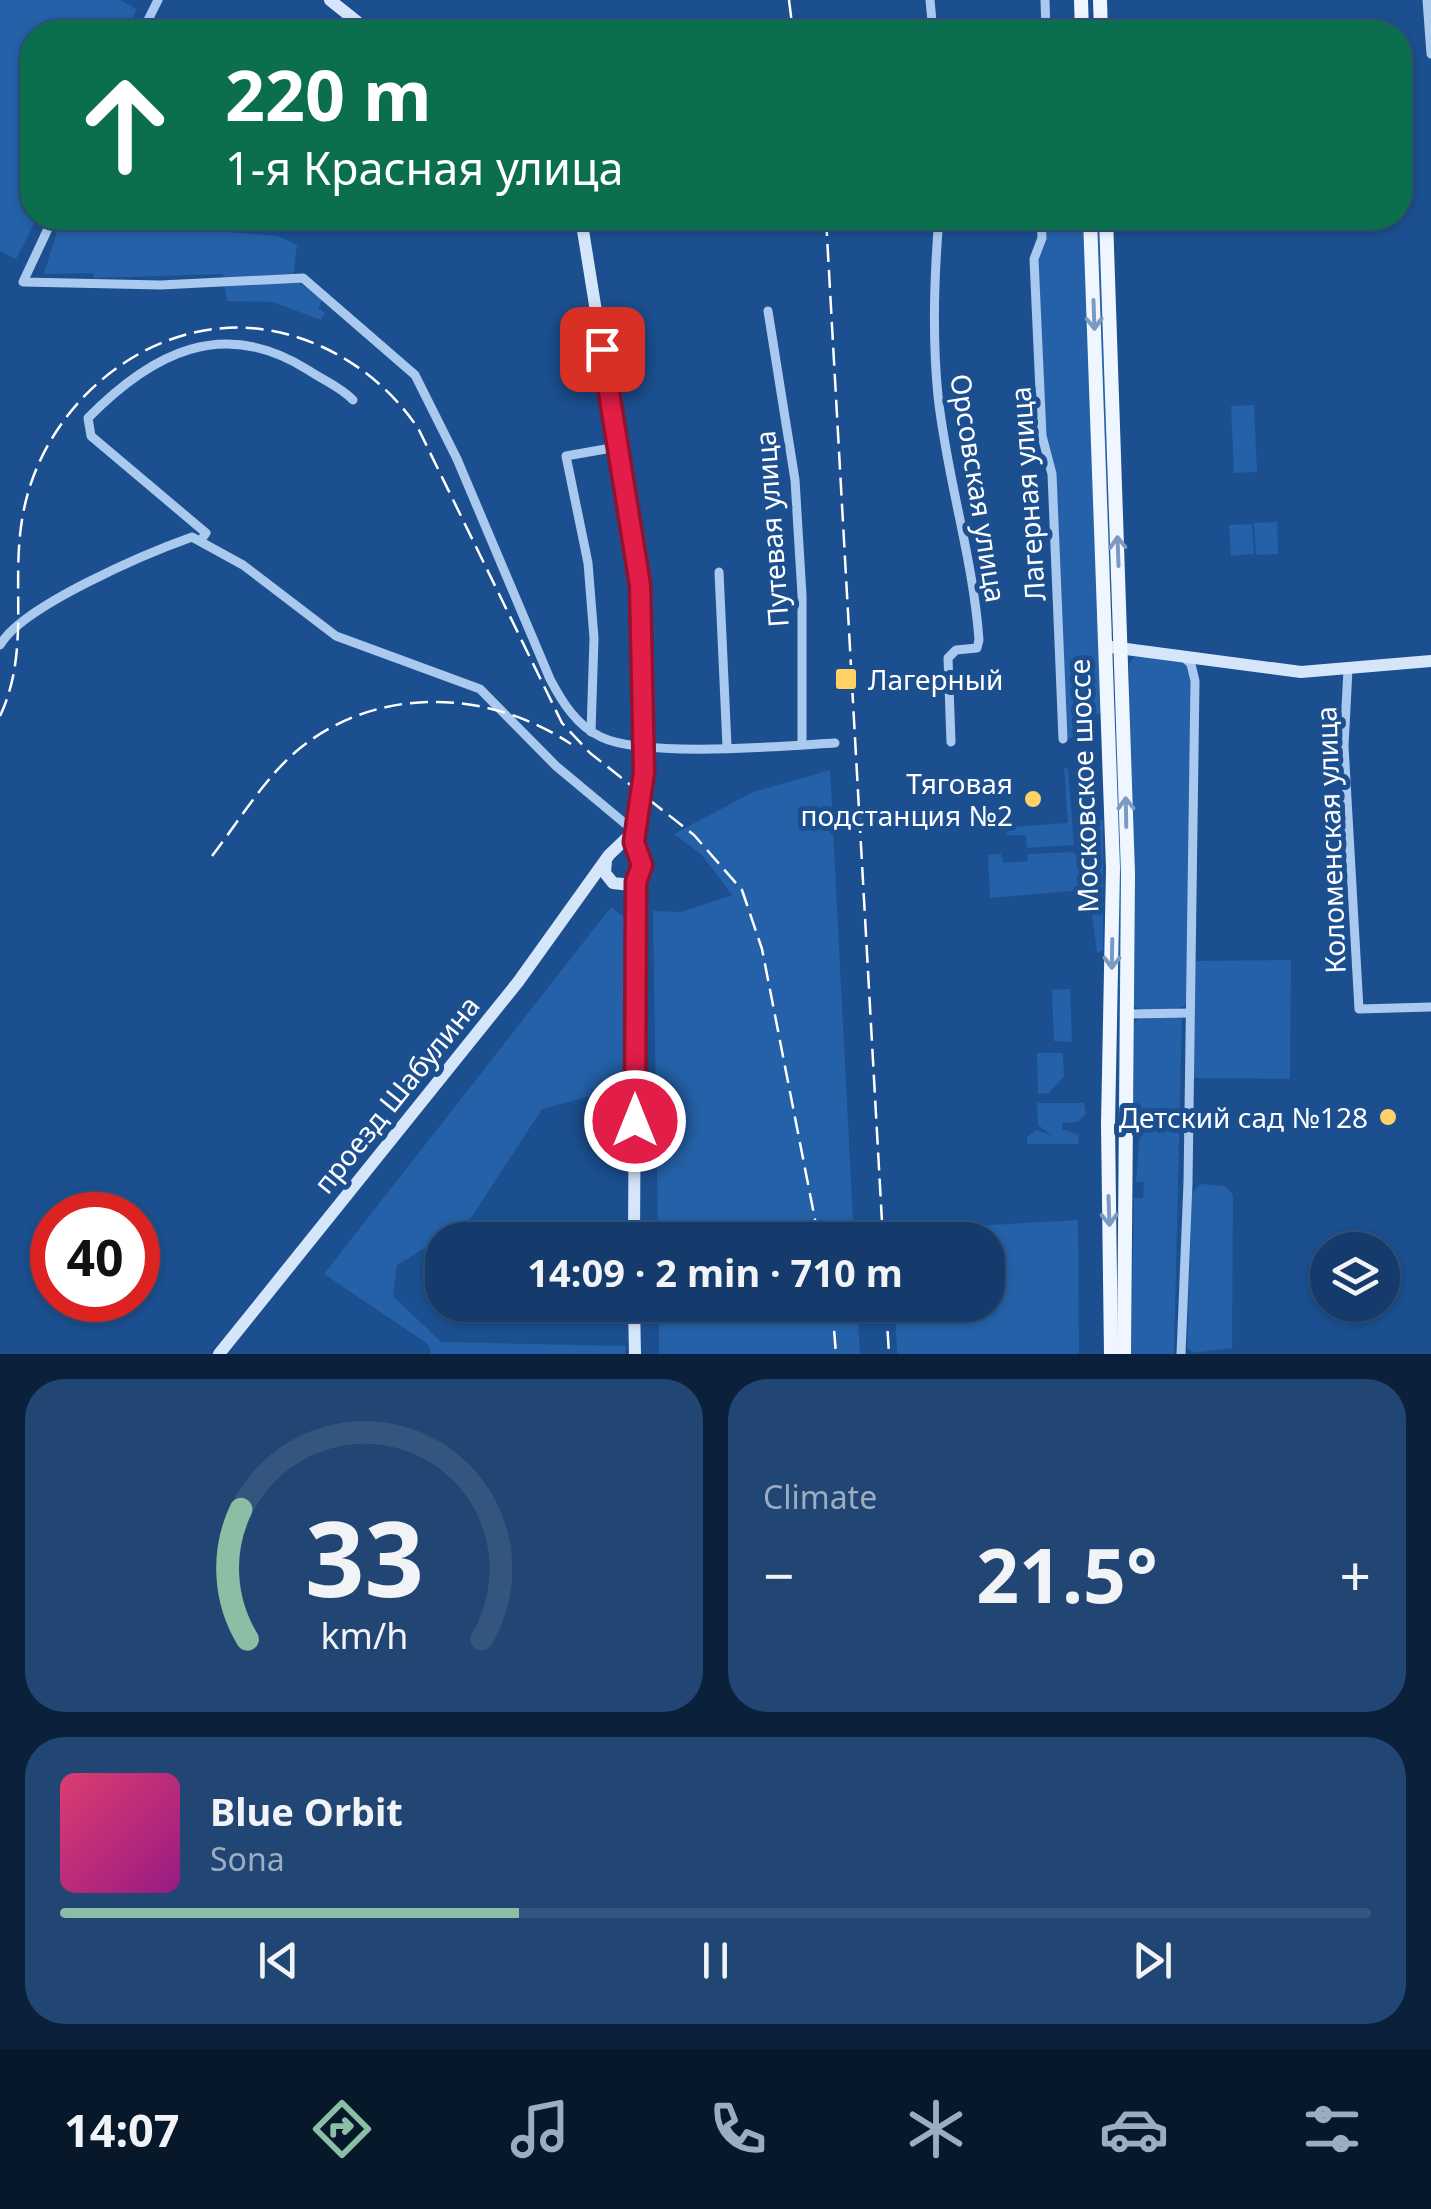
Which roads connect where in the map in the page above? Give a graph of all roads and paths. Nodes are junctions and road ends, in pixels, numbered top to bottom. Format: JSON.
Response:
{"nodes":[{"id":1,"x":330,"y":0,"type":"edge"},
{"id":2,"x":1426,"y":0,"type":"edge"},
{"id":3,"x":355,"y":20,"type":"edge"},
{"id":4,"x":1429,"y":54,"type":"edge"},
{"id":5,"x":48,"y":230,"type":"edge"},
{"id":6,"x":583,"y":230,"type":"edge"},
{"id":7,"x":938,"y":230,"type":"edge"},
{"id":8,"x":1041,"y":230,"type":"edge"},
{"id":9,"x":1090,"y":230,"type":"edge"},
{"id":10,"x":1106,"y":230,"type":"edge"},
{"id":11,"x":768,"y":311,"type":"dead end"},
{"id":12,"x":353,"y":400,"type":"dead end"},
{"id":13,"x":618,"y":447,"type":"junction"},
{"id":14,"x":201,"y":540,"type":"junction"},
{"id":15,"x":719,"y":572,"type":"dead end"},
{"id":16,"x":0,"y":645,"type":"edge"},
{"id":17,"x":1104,"y":646,"type":"junction"},
{"id":18,"x":1122,"y":649,"type":"junction"},
{"id":19,"x":1183,"y":656,"type":"junction"},
{"id":20,"x":1431,"y":661,"type":"edge"},
{"id":21,"x":1348,"y":669,"type":"junction"},
{"id":22,"x":591,"y":732,"type":"junction"},
{"id":23,"x":1063,"y":739,"type":"dead end"},
{"id":24,"x":951,"y":742,"type":"dead end"},
{"id":25,"x":835,"y":743,"type":"dead end"},
{"id":26,"x":802,"y":744,"type":"junction"},
{"id":27,"x":644,"y":746,"type":"junction"},
{"id":28,"x":727,"y":746,"type":"junction"},
{"id":29,"x":634,"y":831,"type":"junction"},
{"id":30,"x":620,"y":849,"type":"junction"},
{"id":31,"x":636,"y":852,"type":"junction"},
{"id":32,"x":606,"y":860,"type":"junction"},
{"id":33,"x":608,"y":879,"type":"junction"},
{"id":34,"x":593,"y":884,"type":"junction"},
{"id":35,"x":630,"y":884,"type":"junction"},
{"id":36,"x":1431,"y":1008,"type":"edge"},
{"id":37,"x":1190,"y":1013,"type":"junction"},
{"id":38,"x":1128,"y":1014,"type":"junction"},
{"id":39,"x":634,"y":1222,"type":"edge"},
{"id":40,"x":634,"y":1322,"type":"edge"},
{"id":41,"x":219,"y":1354,"type":"edge"},
{"id":42,"x":635,"y":1354,"type":"edge"},
{"id":43,"x":1111,"y":1354,"type":"edge"},
{"id":44,"x":1124,"y":1354,"type":"edge"},
{"id":45,"x":1181,"y":1354,"type":"edge"}],
"edges":[{"from":1,"to":3,"type":"street"},
{"from":2,"to":4,"type":"street"},
{"from":5,"to":22,"type":"street"},
{"from":6,"to":13,"type":"street"},
{"from":7,"to":24,"type":"street","name":"Орсовская улица"},
{"from":8,"to":23,"type":"street","name":"Лагерная улица"},
{"from":9,"to":17,"type":"main road","name":"Московское шоссе","one_way":true},
{"from":18,"to":10,"type":"main road","name":"Московское шоссе","one_way":true},
{"from":11,"to":26,"type":"street","name":"Путевая улица"},
{"from":12,"to":14,"type":"street"},
{"from":13,"to":22,"type":"street"},
{"from":13,"to":27,"type":"street"},
{"from":14,"to":16,"type":"street"},
{"from":14,"to":29,"type":"street"},
{"from":15,"to":28,"type":"street"},
{"from":17,"to":18,"type":"street"},
{"from":17,"to":43,"type":"main road","name":"Московское шоссе","one_way":true},
{"from":18,"to":19,"type":"street"},
{"from":38,"to":18,"type":"main road","name":"Московское шоссе","one_way":true},
{"from":19,"to":21,"type":"street"},
{"from":19,"to":37,"type":"street"},
{"from":20,"to":21,"type":"street"},
{"from":21,"to":36,"type":"street","name":"Коломенская улица"},
{"from":22,"to":27,"type":"street"},
{"from":25,"to":26,"type":"street"},
{"from":26,"to":28,"type":"street"},
{"from":27,"to":28,"type":"street"},
{"from":27,"to":29,"type":"street"},
{"from":29,"to":30,"type":"street","name":"проезд Шабулина"},
{"from":29,"to":31,"type":"street"},
{"from":30,"to":31,"type":"street"},
{"from":30,"to":32,"type":"street","name":"проезд Шабулина"},
{"from":31,"to":35,"type":"street"},
{"from":32,"to":33,"type":"street"},
{"from":32,"to":34,"type":"street","name":"проезд Шабулина"},
{"from":33,"to":34,"type":"street"},
{"from":33,"to":35,"type":"street"},
{"from":34,"to":41,"type":"street","name":"проезд Шабулина"},
{"from":35,"to":39,"type":"street"},
{"from":37,"to":38,"type":"street"},
{"from":37,"to":45,"type":"street"},
{"from":38,"to":44,"type":"main road","name":"Московское шоссе"},
{"from":40,"to":42,"type":"street"}]}
